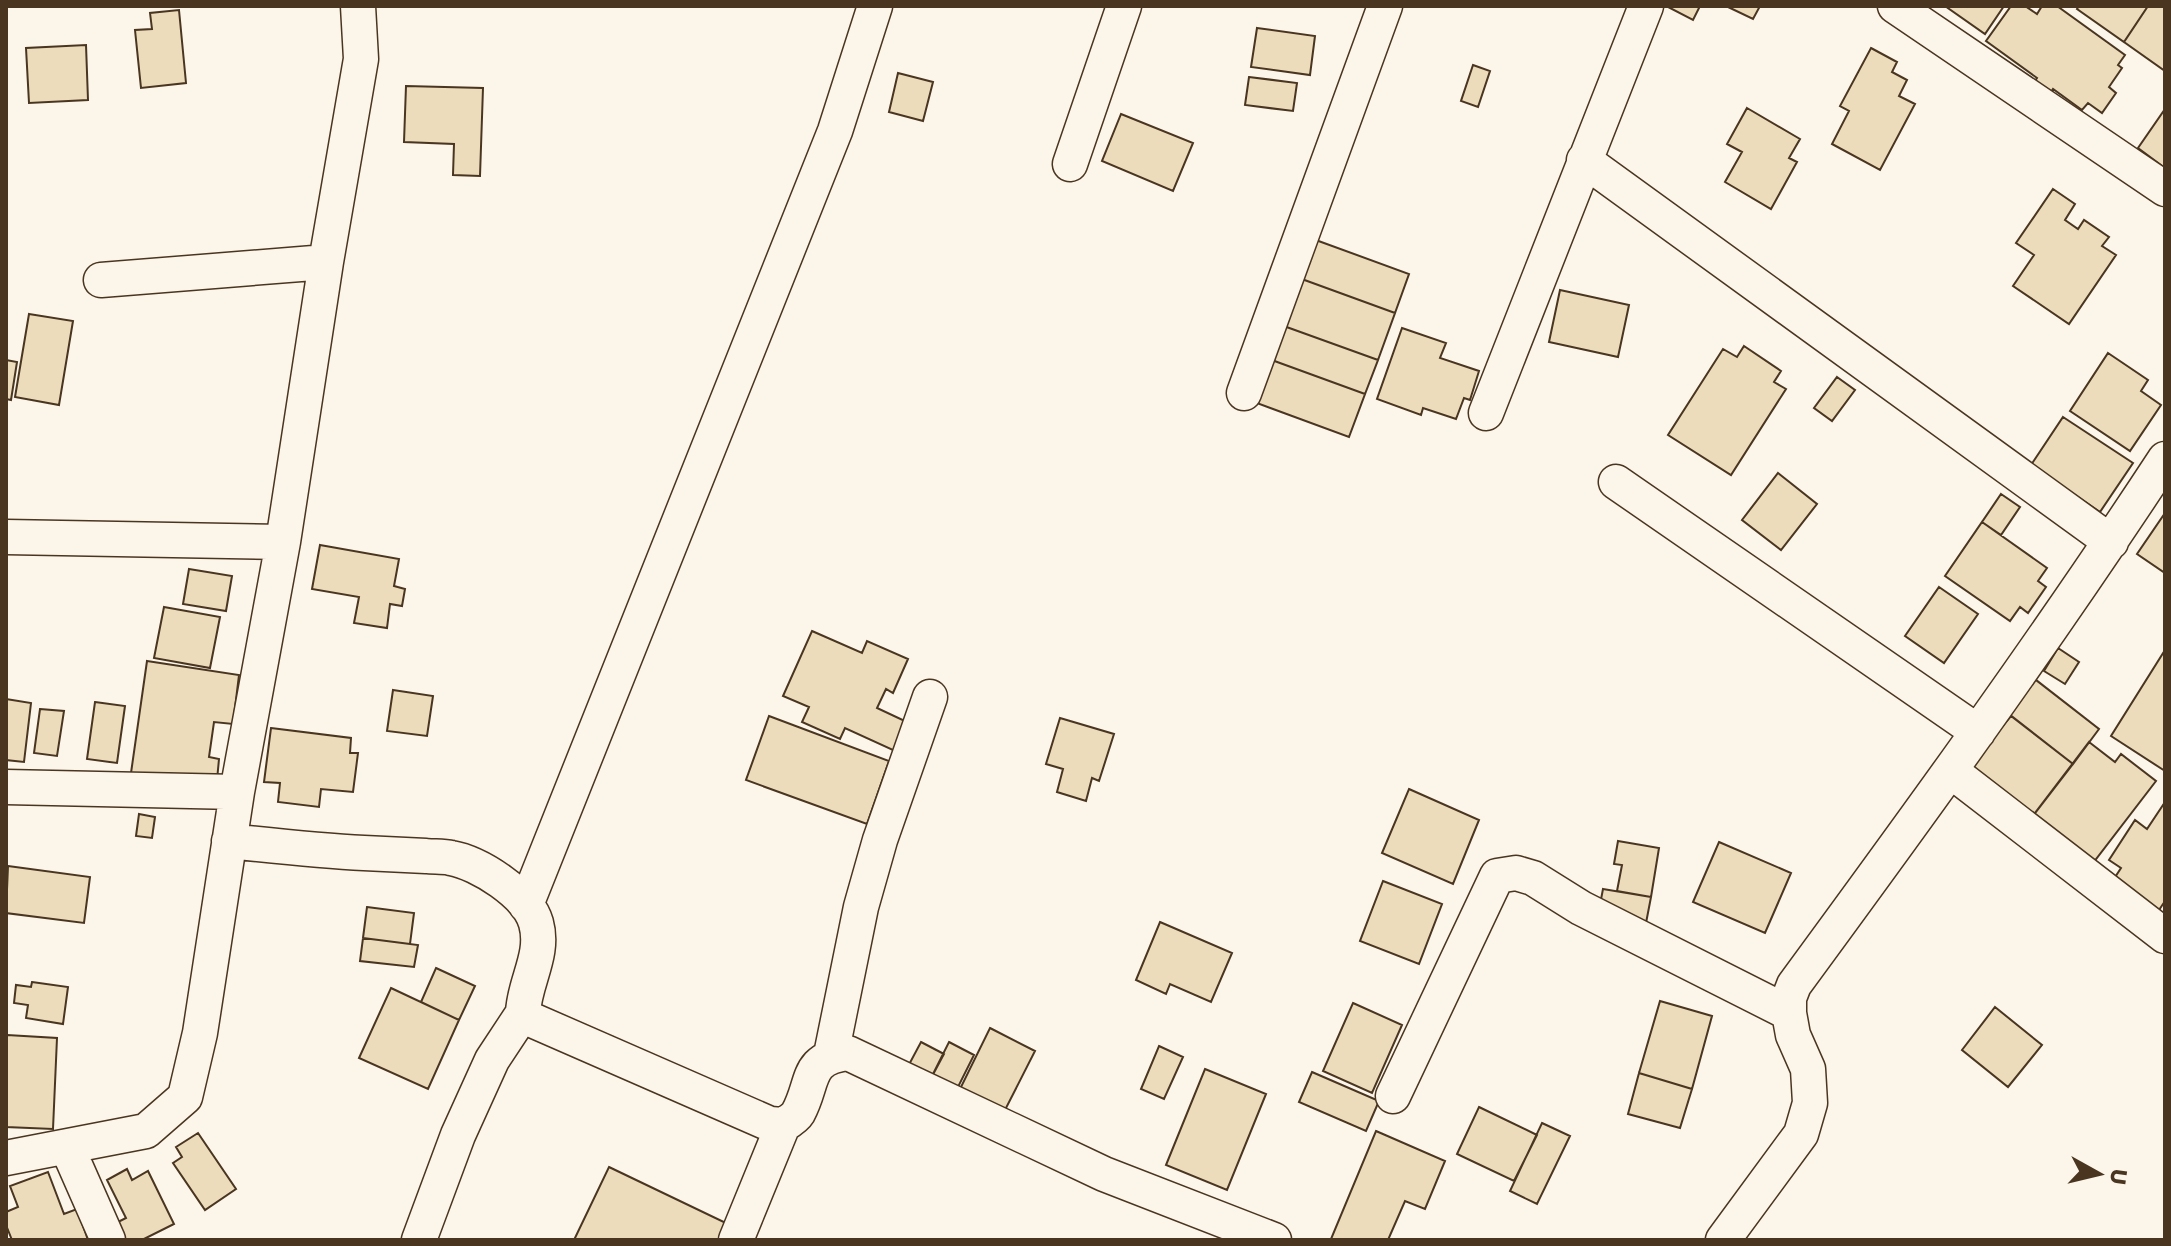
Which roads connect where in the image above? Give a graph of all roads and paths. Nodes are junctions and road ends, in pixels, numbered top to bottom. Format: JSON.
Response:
{"nodes":[{"id":1,"x":358,"y":6,"type":"edge"},
{"id":2,"x":875,"y":6,"type":"edge"},
{"id":3,"x":1124,"y":6,"type":"edge"},
{"id":4,"x":1385,"y":6,"type":"edge"},
{"id":5,"x":1646,"y":6,"type":"edge"},
{"id":6,"x":1895,"y":6,"type":"edge"},
{"id":7,"x":1584,"y":160,"type":"junction"},
{"id":8,"x":1070,"y":164,"type":"dead end"},
{"id":9,"x":2165,"y":189,"type":"edge"},
{"id":10,"x":326,"y":262,"type":"junction"},
{"id":11,"x":101,"y":280,"type":"dead end"},
{"id":12,"x":1244,"y":393,"type":"dead end"},
{"id":13,"x":1486,"y":413,"type":"dead end"},
{"id":14,"x":2165,"y":459,"type":"edge"},
{"id":15,"x":1616,"y":482,"type":"dead end"},
{"id":16,"x":6,"y":537,"type":"edge"},
{"id":17,"x":283,"y":542,"type":"junction"},
{"id":18,"x":2111,"y":542,"type":"junction"},
{"id":19,"x":930,"y":697,"type":"dead end"},
{"id":20,"x":1978,"y":732,"type":"junction"},
{"id":21,"x":1951,"y":771,"type":"junction"},
{"id":22,"x":6,"y":787,"type":"edge"},
{"id":23,"x":237,"y":792,"type":"junction"},
{"id":24,"x":229,"y":841,"type":"junction"},
{"id":25,"x":526,"y":905,"type":"junction"},
{"id":26,"x":2165,"y":936,"type":"edge"},
{"id":27,"x":523,"y":1013,"type":"junction"},
{"id":28,"x":1789,"y":1013,"type":"junction"},
{"id":29,"x":831,"y":1055,"type":"junction"},
{"id":30,"x":1393,"y":1096,"type":"dead end"},
{"id":31,"x":783,"y":1125,"type":"junction"},
{"id":32,"x":67,"y":1147,"type":"junction"},
{"id":33,"x":6,"y":1158,"type":"edge"},
{"id":34,"x":108,"y":1240,"type":"edge"},
{"id":35,"x":419,"y":1240,"type":"edge"},
{"id":36,"x":736,"y":1240,"type":"edge"},
{"id":37,"x":1274,"y":1240,"type":"edge"},
{"id":38,"x":1723,"y":1240,"type":"edge"}],
"edges":[{"from":1,"to":10,"type":"street"},
{"from":2,"to":25,"type":"street"},
{"from":3,"to":8,"type":"street"},
{"from":4,"to":12,"type":"street"},
{"from":5,"to":7,"type":"street"},
{"from":6,"to":9,"type":"street"},
{"from":7,"to":13,"type":"street"},
{"from":7,"to":18,"type":"street"},
{"from":10,"to":11,"type":"street"},
{"from":10,"to":17,"type":"street"},
{"from":14,"to":18,"type":"street"},
{"from":15,"to":20,"type":"street"},
{"from":16,"to":17,"type":"street"},
{"from":17,"to":23,"type":"street"},
{"from":18,"to":20,"type":"street"},
{"from":19,"to":29,"type":"street"},
{"from":20,"to":21,"type":"street"},
{"from":21,"to":26,"type":"street"},
{"from":21,"to":28,"type":"street"},
{"from":22,"to":23,"type":"street"},
{"from":23,"to":24,"type":"street"},
{"from":24,"to":25,"type":"street"},
{"from":24,"to":32,"type":"street"},
{"from":25,"to":27,"type":"street"},
{"from":27,"to":31,"type":"street"},
{"from":27,"to":35,"type":"street"},
{"from":28,"to":30,"type":"street"},
{"from":28,"to":38,"type":"street"},
{"from":29,"to":31,"type":"street"},
{"from":29,"to":37,"type":"street"},
{"from":31,"to":36,"type":"street"},
{"from":32,"to":33,"type":"street"},
{"from":32,"to":34,"type":"street"}]}
